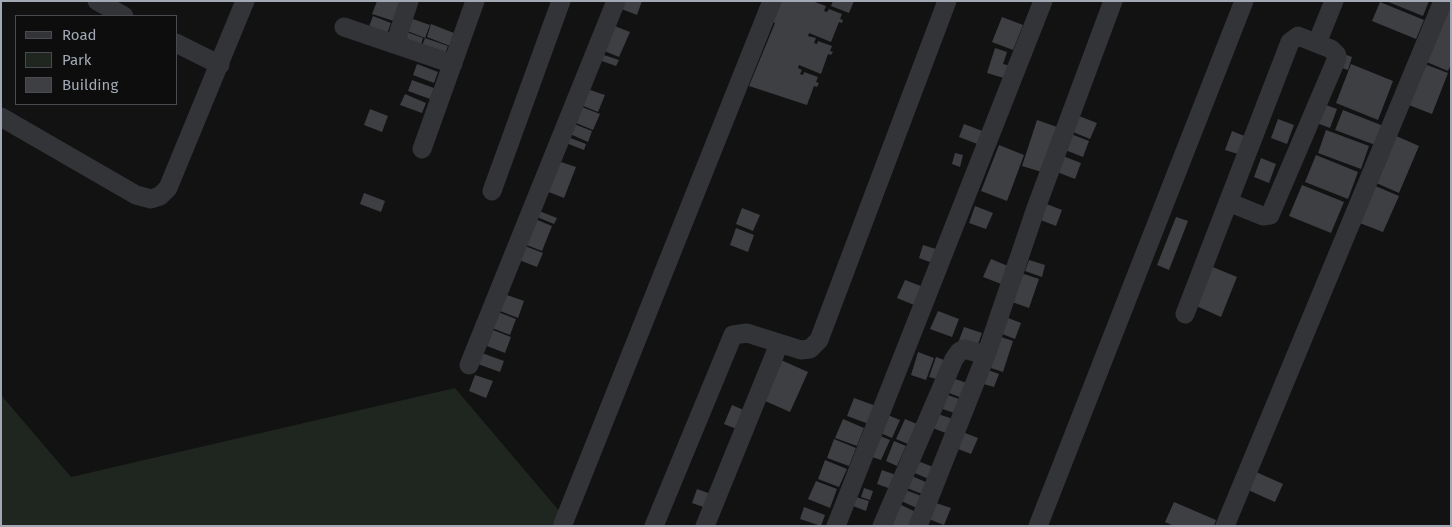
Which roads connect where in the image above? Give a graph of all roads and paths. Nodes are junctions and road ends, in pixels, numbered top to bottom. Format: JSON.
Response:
{"nodes":[{"id":1,"x":97,"y":1,"type":"edge"},
{"id":2,"x":246,"y":1,"type":"edge"},
{"id":3,"x":409,"y":1,"type":"edge"},
{"id":4,"x":475,"y":1,"type":"edge"},
{"id":5,"x":561,"y":1,"type":"edge"},
{"id":6,"x":616,"y":1,"type":"edge"},
{"id":7,"x":772,"y":1,"type":"edge"},
{"id":8,"x":947,"y":1,"type":"edge"},
{"id":9,"x":1043,"y":1,"type":"edge"},
{"id":10,"x":1113,"y":1,"type":"edge"},
{"id":11,"x":1244,"y":1,"type":"edge"},
{"id":12,"x":1334,"y":1,"type":"edge"},
{"id":13,"x":1443,"y":1,"type":"edge"},
{"id":14,"x":122,"y":15,"type":"edge"},
{"id":15,"x":344,"y":27,"type":"dead end"},
{"id":16,"x":1317,"y":43,"type":"junction"},
{"id":17,"x":178,"y":44,"type":"edge"},
{"id":18,"x":394,"y":44,"type":"junction"},
{"id":19,"x":453,"y":64,"type":"junction"},
{"id":20,"x":220,"y":65,"type":"junction"},
{"id":21,"x":1,"y":118,"type":"edge"},
{"id":22,"x":422,"y":149,"type":"dead end"},
{"id":23,"x":492,"y":190,"type":"dead end"},
{"id":24,"x":1228,"y":202,"type":"junction"},
{"id":25,"x":1185,"y":314,"type":"dead end"},
{"id":26,"x":778,"y":344,"type":"junction"},
{"id":27,"x":986,"y":355,"type":"junction"},
{"id":28,"x":469,"y":365,"type":"dead end"},
{"id":29,"x":563,"y":524,"type":"dead end"},
{"id":30,"x":654,"y":526,"type":"edge"},
{"id":31,"x":705,"y":526,"type":"edge"},
{"id":32,"x":836,"y":526,"type":"edge"},
{"id":33,"x":882,"y":526,"type":"edge"},
{"id":34,"x":918,"y":526,"type":"edge"},
{"id":35,"x":1038,"y":526,"type":"edge"},
{"id":36,"x":1225,"y":526,"type":"edge"}],
"edges":[{"from":1,"to":14,"type":"street"},
{"from":2,"to":20,"type":"street"},
{"from":3,"to":18,"type":"street"},
{"from":4,"to":19,"type":"street"},
{"from":5,"to":23,"type":"street"},
{"from":6,"to":28,"type":"street"},
{"from":7,"to":29,"type":"street"},
{"from":8,"to":26,"type":"street"},
{"from":9,"to":32,"type":"street"},
{"from":10,"to":27,"type":"street"},
{"from":11,"to":35,"type":"street"},
{"from":12,"to":16,"type":"street"},
{"from":13,"to":36,"type":"street"},
{"from":15,"to":18,"type":"street"},
{"from":16,"to":24,"type":"street"},
{"from":16,"to":24,"type":"street"},
{"from":17,"to":20,"type":"street"},
{"from":18,"to":19,"type":"street"},
{"from":19,"to":22,"type":"street"},
{"from":20,"to":21,"type":"street"},
{"from":24,"to":25,"type":"street"},
{"from":26,"to":30,"type":"street"},
{"from":26,"to":31,"type":"street"},
{"from":27,"to":33,"type":"street"},
{"from":27,"to":34,"type":"street"}]}
